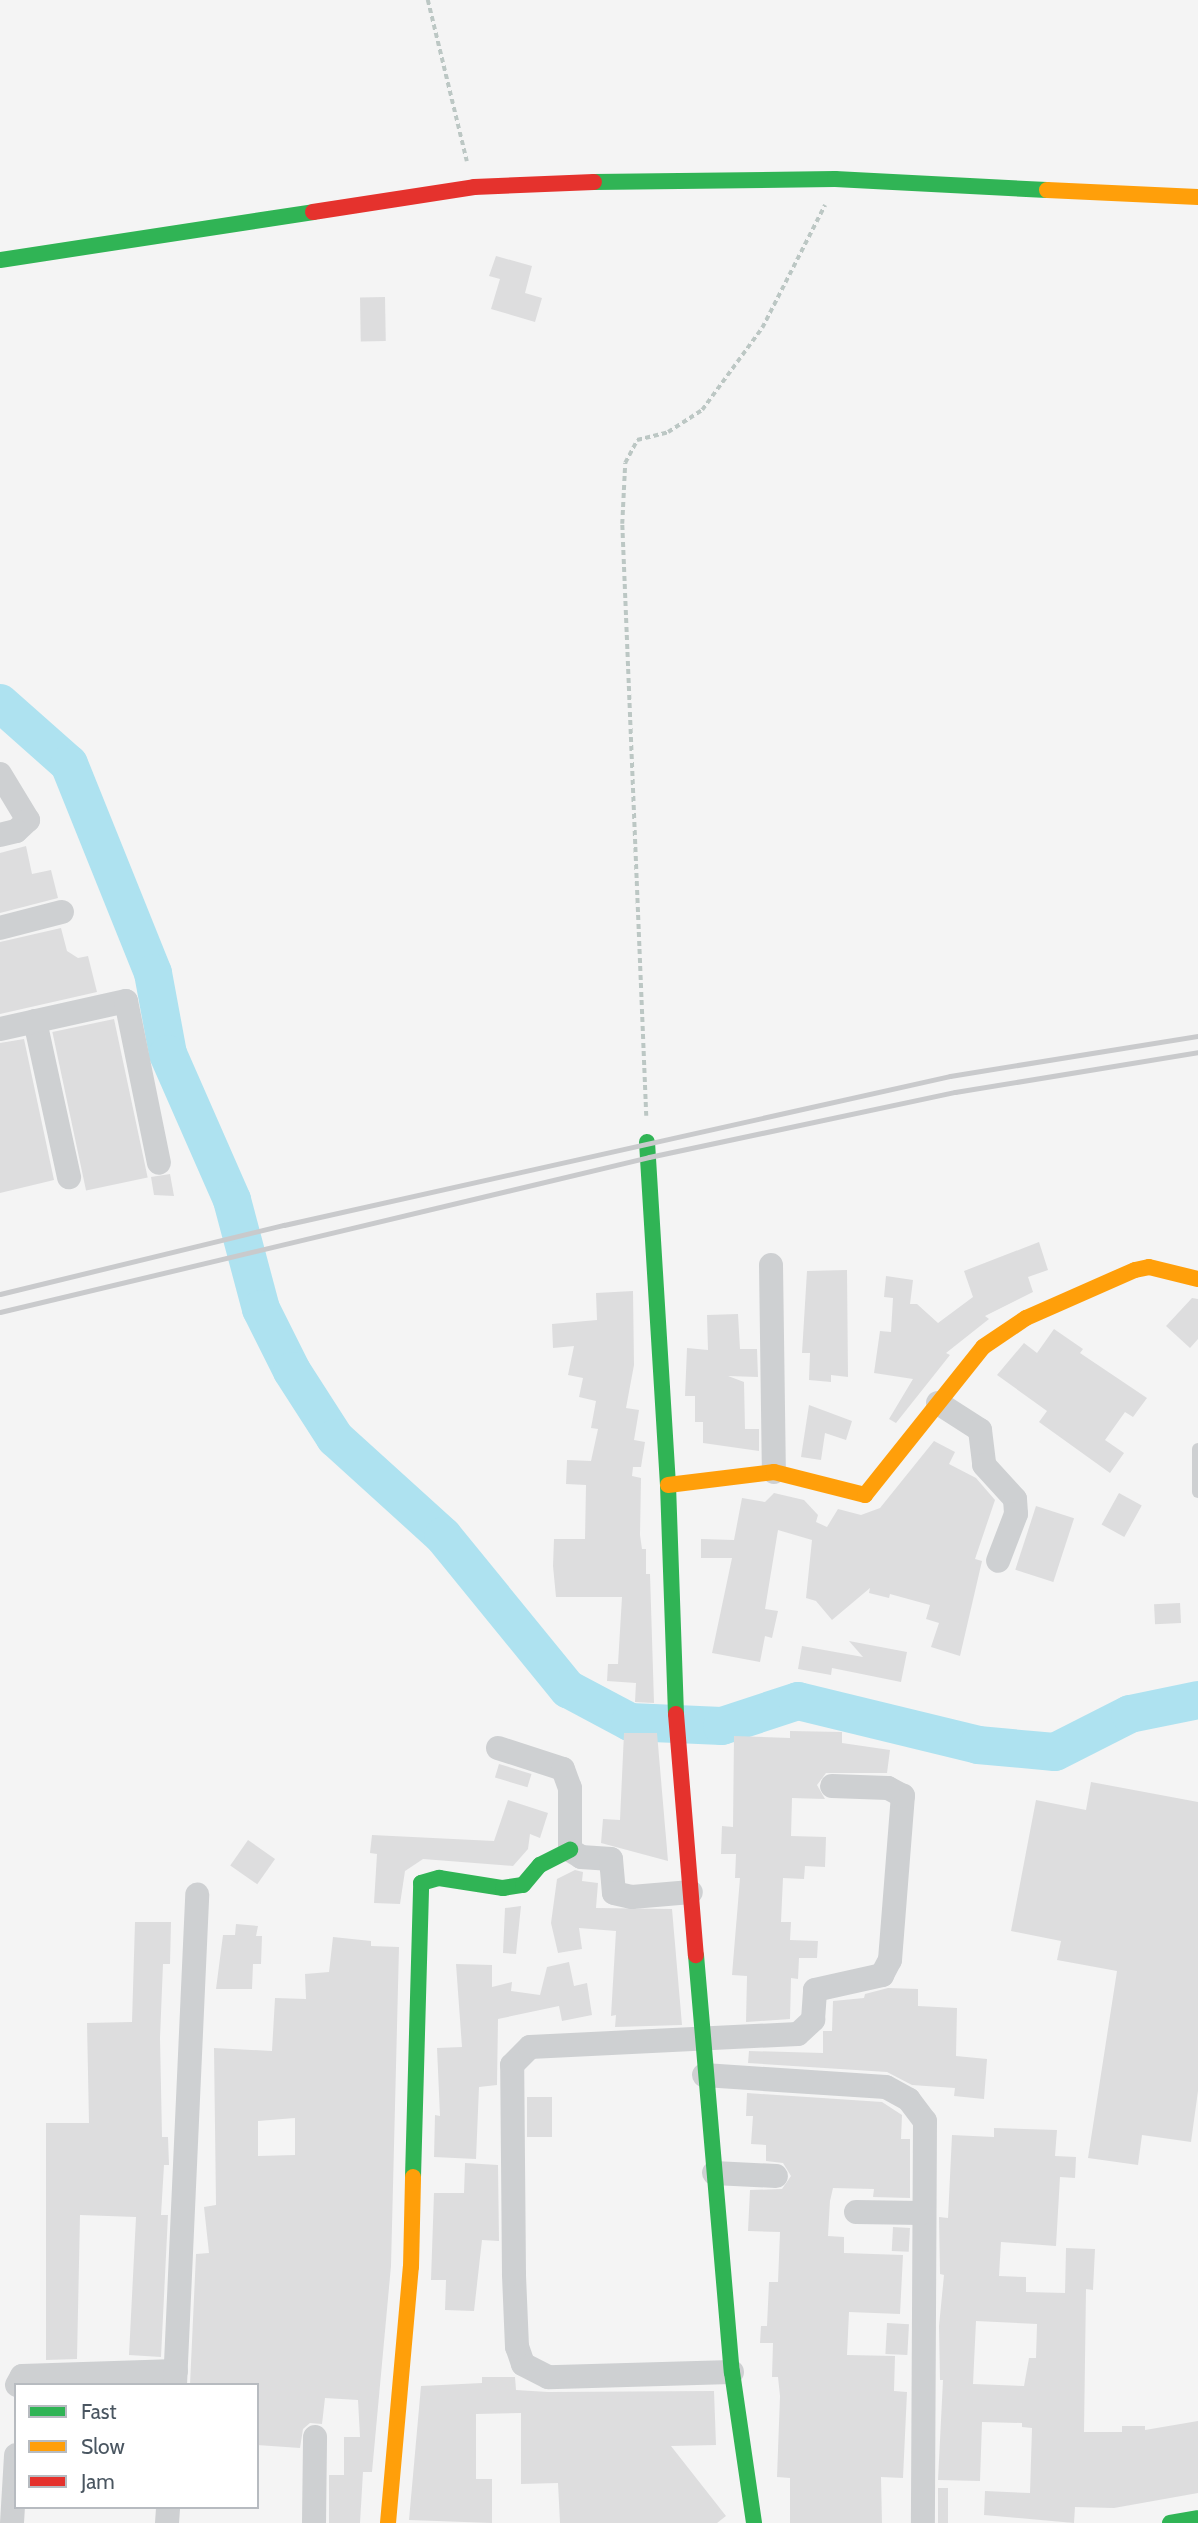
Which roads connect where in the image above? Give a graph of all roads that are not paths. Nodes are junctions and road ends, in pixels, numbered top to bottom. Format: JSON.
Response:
{"nodes":[{"id":1,"x":1198,"y":197,"type":"edge"},
{"id":2,"x":0,"y":260,"type":"edge"},
{"id":3,"x":0,"y":774,"type":"edge"},
{"id":4,"x":0,"y":835,"type":"edge"},
{"id":5,"x":62,"y":912,"type":"dead end"},
{"id":6,"x":0,"y":928,"type":"edge"},
{"id":7,"x":35,"y":1021,"type":"junction"},
{"id":8,"x":0,"y":1029,"type":"edge"},
{"id":9,"x":647,"y":1142,"type":"road end"},
{"id":10,"x":159,"y":1163,"type":"dead end"},
{"id":11,"x":69,"y":1177,"type":"dead end"},
{"id":12,"x":771,"y":1265,"type":"dead end"},
{"id":13,"x":1198,"y":1279,"type":"edge"},
{"id":14,"x":938,"y":1403,"type":"junction"},
{"id":15,"x":1198,"y":1450,"type":"edge"},
{"id":16,"x":774,"y":1472,"type":"junction"},
{"id":17,"x":667,"y":1485,"type":"junction"},
{"id":18,"x":1198,"y":1492,"type":"edge"},
{"id":19,"x":998,"y":1561,"type":"dead end"},
{"id":20,"x":498,"y":1748,"type":"dead end"},
{"id":21,"x":832,"y":1786,"type":"dead end"},
{"id":22,"x":570,"y":1850,"type":"junction"},
{"id":23,"x":691,"y":1892,"type":"junction"},
{"id":24,"x":197,"y":1894,"type":"dead end"},
{"id":25,"x":702,"y":2040,"type":"junction"},
{"id":26,"x":704,"y":2075,"type":"junction"},
{"id":27,"x":714,"y":2173,"type":"junction"},
{"id":28,"x":776,"y":2176,"type":"dead end"},
{"id":29,"x":856,"y":2212,"type":"dead end"},
{"id":30,"x":921,"y":2213,"type":"junction"},
{"id":31,"x":732,"y":2372,"type":"junction"},
{"id":32,"x":176,"y":2378,"type":"edge"},
{"id":33,"x":18,"y":2383,"type":"edge"},
{"id":34,"x":315,"y":2437,"type":"dead end"},
{"id":35,"x":14,"y":2489,"type":"edge"},
{"id":36,"x":1198,"y":2518,"type":"edge"},
{"id":37,"x":12,"y":2523,"type":"edge"},
{"id":38,"x":314,"y":2523,"type":"edge"},
{"id":39,"x":388,"y":2523,"type":"edge"},
{"id":40,"x":754,"y":2523,"type":"edge"},
{"id":41,"x":923,"y":2523,"type":"edge"},
{"id":42,"x":1170,"y":2523,"type":"edge"}],
"edges":[{"from":1,"to":2,"type":"main road"},
{"from":3,"to":4,"type":"street"},
{"from":5,"to":6,"type":"street"},
{"from":7,"to":8,"type":"street"},
{"from":7,"to":10,"type":"street"},
{"from":7,"to":11,"type":"street"},
{"from":9,"to":17,"type":"main road"},
{"from":12,"to":16,"type":"street"},
{"from":13,"to":14,"type":"main road"},
{"from":14,"to":16,"type":"main road"},
{"from":14,"to":19,"type":"street"},
{"from":15,"to":18,"type":"lane"},
{"from":16,"to":17,"type":"main road"},
{"from":17,"to":23,"type":"main road"},
{"from":20,"to":22,"type":"street"},
{"from":21,"to":25,"type":"street"},
{"from":22,"to":23,"type":"street"},
{"from":22,"to":39,"type":"main road"},
{"from":23,"to":25,"type":"main road"},
{"from":24,"to":32,"type":"street"},
{"from":25,"to":26,"type":"main road"},
{"from":25,"to":31,"type":"street"},
{"from":26,"to":27,"type":"main road"},
{"from":26,"to":30,"type":"street"},
{"from":27,"to":28,"type":"street"},
{"from":27,"to":31,"type":"main road"},
{"from":29,"to":30,"type":"street"},
{"from":30,"to":41,"type":"street"},
{"from":31,"to":40,"type":"main road"},
{"from":32,"to":33,"type":"street"},
{"from":34,"to":38,"type":"street"},
{"from":35,"to":37,"type":"street"},
{"from":36,"to":42,"type":"main road"}]}
